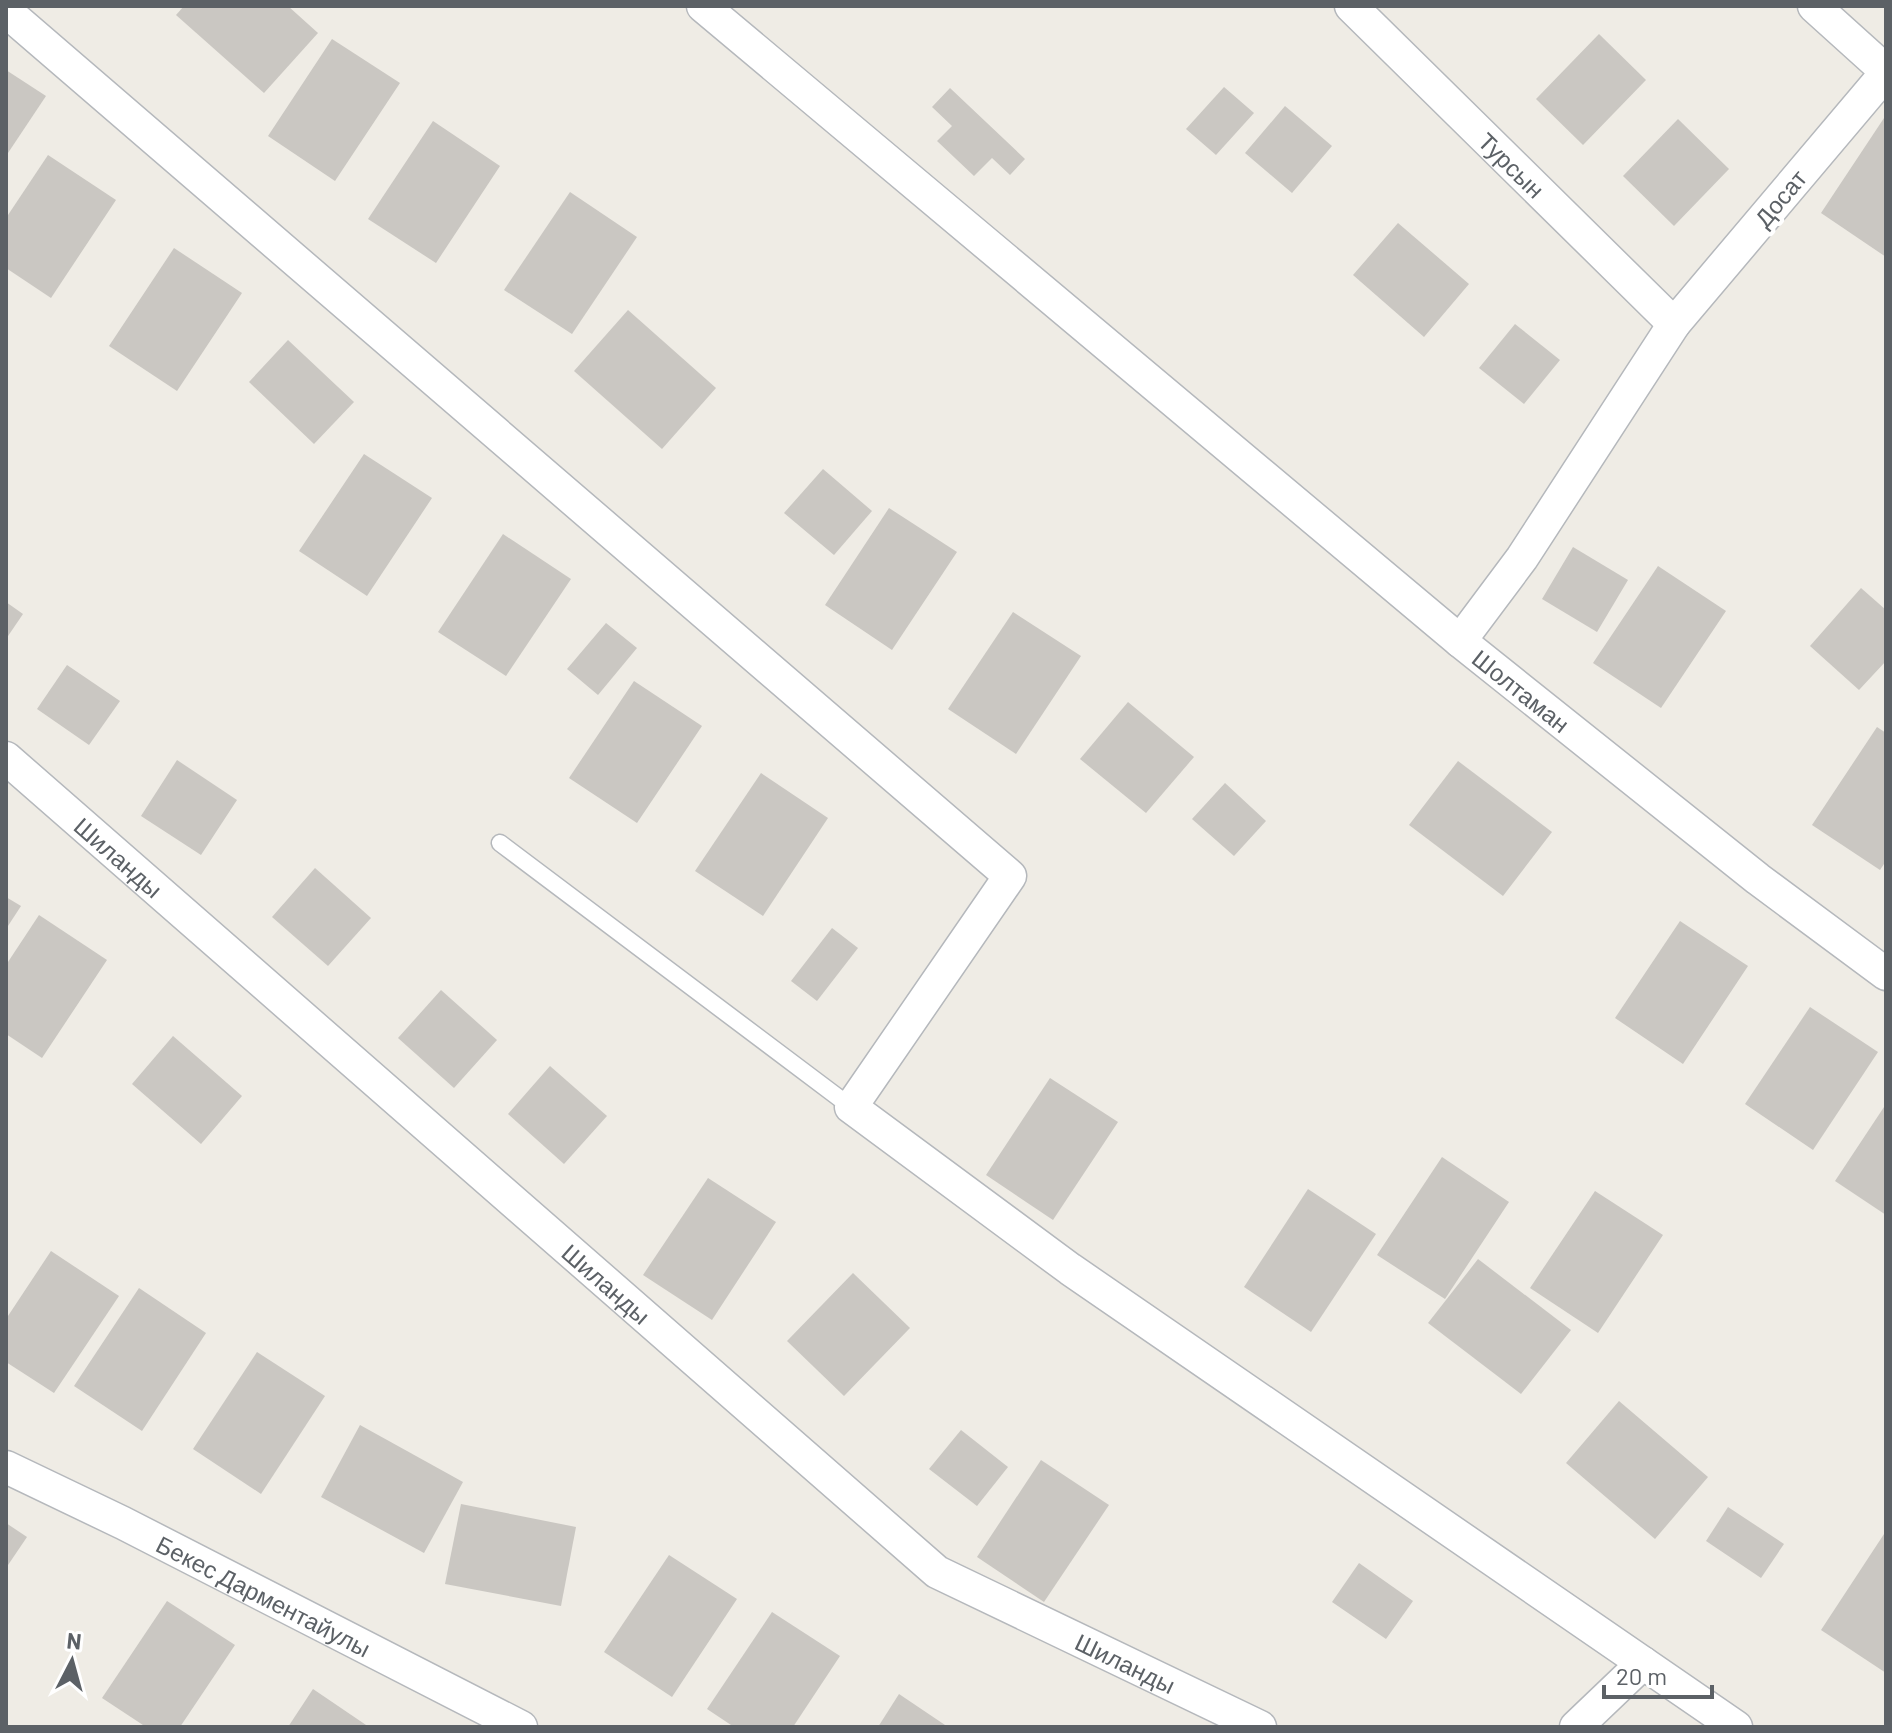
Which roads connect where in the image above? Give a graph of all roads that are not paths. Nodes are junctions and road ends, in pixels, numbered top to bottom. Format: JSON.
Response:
{"nodes":[{"id":1,"x":703,"y":6,"type":"edge"},
{"id":2,"x":1351,"y":6,"type":"edge"},
{"id":3,"x":1814,"y":6,"type":"edge"},
{"id":4,"x":6,"y":11,"type":"edge"},
{"id":5,"x":1886,"y":72,"type":"edge"},
{"id":6,"x":1674,"y":324,"type":"junction"},
{"id":7,"x":1460,"y":641,"type":"junction"},
{"id":8,"x":6,"y":758,"type":"edge"},
{"id":9,"x":500,"y":843,"type":"dead end"},
{"id":10,"x":1886,"y":974,"type":"edge"},
{"id":11,"x":851,"y":1107,"type":"junction"},
{"id":12,"x":6,"y":1467,"type":"edge"},
{"id":13,"x":1643,"y":1663,"type":"junction"},
{"id":14,"x":521,"y":1727,"type":"edge"},
{"id":15,"x":1260,"y":1727,"type":"edge"},
{"id":16,"x":1576,"y":1727,"type":"edge"},
{"id":17,"x":1736,"y":1727,"type":"edge"}],
"edges":[{"from":1,"to":7,"type":"street"},
{"from":2,"to":6,"type":"street","name":"Турсын"},
{"from":3,"to":5,"type":"street"},
{"from":4,"to":11,"type":"street"},
{"from":5,"to":6,"type":"street","name":"Досат"},
{"from":6,"to":7,"type":"street","name":"Шолтаман"},
{"from":7,"to":10,"type":"street","name":"Шолтаман"},
{"from":8,"to":15,"type":"street","name":"Шиланды"},
{"from":9,"to":11,"type":"lane"},
{"from":11,"to":13,"type":"street"},
{"from":12,"to":14,"type":"street","name":"Бекес Дарментайулы"},
{"from":13,"to":16,"type":"street"},
{"from":13,"to":17,"type":"street"}]}
